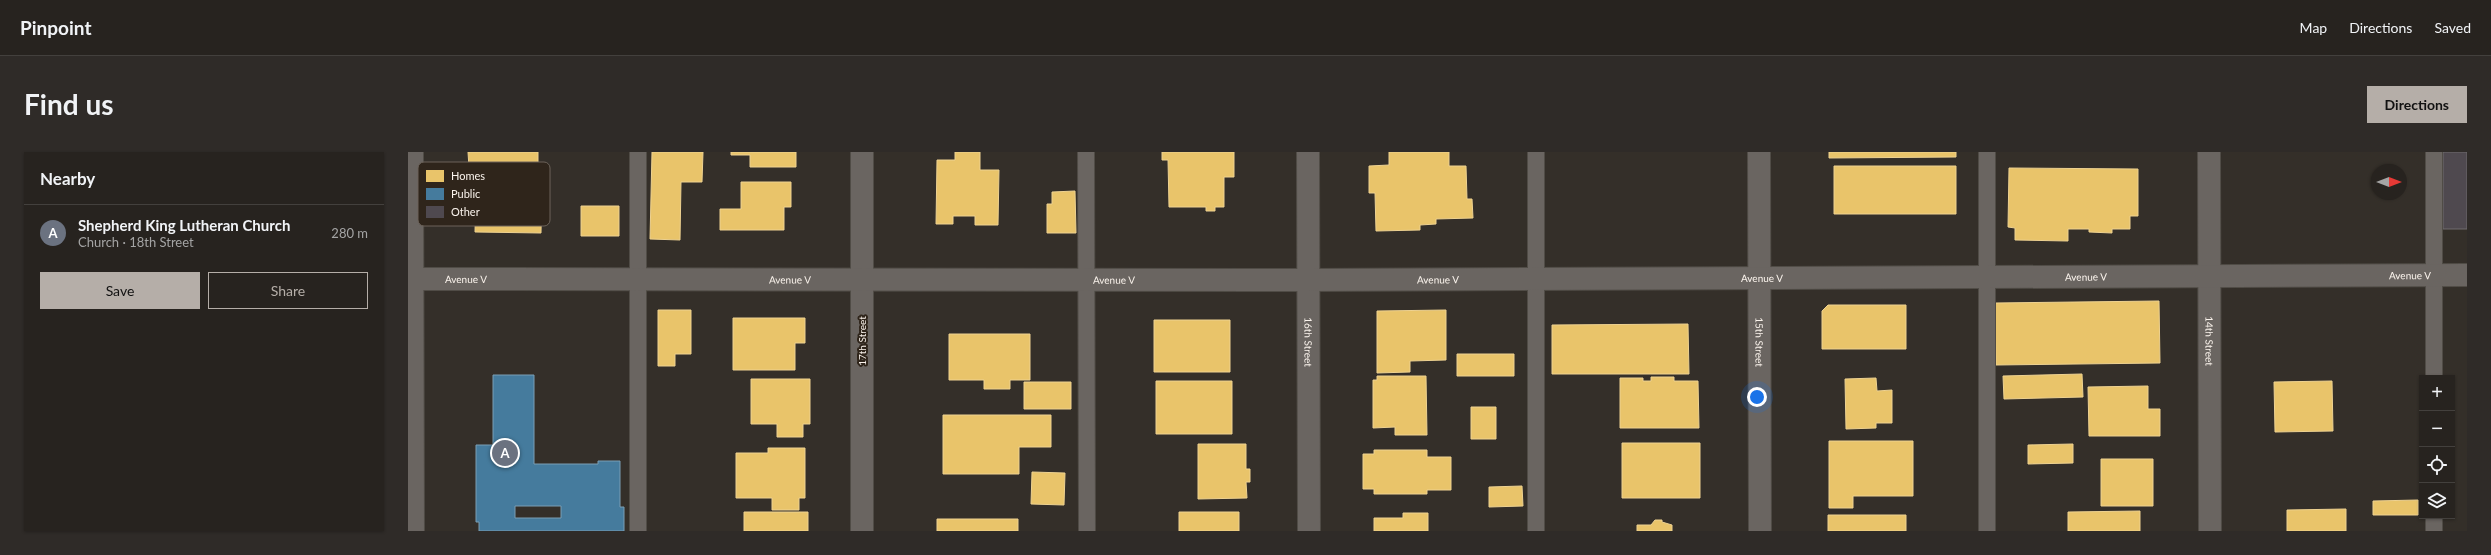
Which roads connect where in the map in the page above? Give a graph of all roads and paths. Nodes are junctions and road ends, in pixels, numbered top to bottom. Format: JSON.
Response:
{"nodes":[{"id":1,"x":412,"y":152,"type":"edge"},
{"id":2,"x":638,"y":152,"type":"edge"},
{"id":3,"x":862,"y":152,"type":"edge"},
{"id":4,"x":1086,"y":152,"type":"edge"},
{"id":5,"x":1308,"y":152,"type":"edge"},
{"id":6,"x":1536,"y":152,"type":"edge"},
{"id":7,"x":1759,"y":152,"type":"edge"},
{"id":8,"x":1987,"y":152,"type":"edge"},
{"id":9,"x":2209,"y":152,"type":"edge"},
{"id":10,"x":2434,"y":152,"type":"edge"},
{"id":11,"x":2209,"y":275,"type":"junction"},
{"id":12,"x":2434,"y":275,"type":"junction"},
{"id":13,"x":2467,"y":275,"type":"edge"},
{"id":14,"x":1987,"y":276,"type":"junction"},
{"id":15,"x":1760,"y":277,"type":"junction"},
{"id":16,"x":1536,"y":278,"type":"junction"},
{"id":17,"x":410,"y":279,"type":"edge"},
{"id":18,"x":638,"y":279,"type":"junction"},
{"id":19,"x":862,"y":280,"type":"junction"},
{"id":20,"x":1087,"y":280,"type":"junction"},
{"id":21,"x":1308,"y":280,"type":"junction"},
{"id":22,"x":2434,"y":375,"type":"edge"},
{"id":23,"x":2434,"y":519,"type":"edge"},
{"id":24,"x":413,"y":531,"type":"edge"},
{"id":25,"x":638,"y":531,"type":"edge"},
{"id":26,"x":862,"y":531,"type":"edge"},
{"id":27,"x":1087,"y":531,"type":"edge"},
{"id":28,"x":1309,"y":531,"type":"edge"},
{"id":29,"x":1536,"y":531,"type":"edge"},
{"id":30,"x":1760,"y":531,"type":"edge"},
{"id":31,"x":1987,"y":531,"type":"edge"},
{"id":32,"x":2210,"y":531,"type":"edge"},
{"id":33,"x":2434,"y":531,"type":"edge"}],
"edges":[{"from":1,"to":17,"type":"street"},
{"from":2,"to":18,"type":"lane"},
{"from":3,"to":19,"type":"street","name":"17th Street"},
{"from":4,"to":20,"type":"lane"},
{"from":5,"to":21,"type":"street","name":"16th Street"},
{"from":6,"to":16,"type":"lane"},
{"from":7,"to":15,"type":"street","name":"15th Street"},
{"from":8,"to":14,"type":"lane"},
{"from":9,"to":11,"type":"street","name":"14th Street"},
{"from":10,"to":12,"type":"lane"},
{"from":11,"to":12,"type":"street","name":"Avenue V"},
{"from":11,"to":14,"type":"street","name":"Avenue V"},
{"from":11,"to":32,"type":"street","name":"14th Street"},
{"from":12,"to":13,"type":"street","name":"Avenue V"},
{"from":12,"to":22,"type":"lane"},
{"from":14,"to":15,"type":"street","name":"Avenue V"},
{"from":14,"to":31,"type":"lane"},
{"from":15,"to":16,"type":"street","name":"Avenue V"},
{"from":15,"to":30,"type":"street","name":"15th Street"},
{"from":16,"to":21,"type":"street","name":"Avenue V"},
{"from":16,"to":29,"type":"lane"},
{"from":17,"to":18,"type":"street","name":"Avenue V"},
{"from":17,"to":24,"type":"street"},
{"from":18,"to":19,"type":"street","name":"Avenue V"},
{"from":18,"to":25,"type":"lane"},
{"from":19,"to":20,"type":"street","name":"Avenue V"},
{"from":19,"to":26,"type":"street","name":"17th Street"},
{"from":20,"to":21,"type":"street","name":"Avenue V"},
{"from":20,"to":27,"type":"lane"},
{"from":21,"to":28,"type":"street","name":"16th Street"},
{"from":23,"to":33,"type":"lane"}]}
